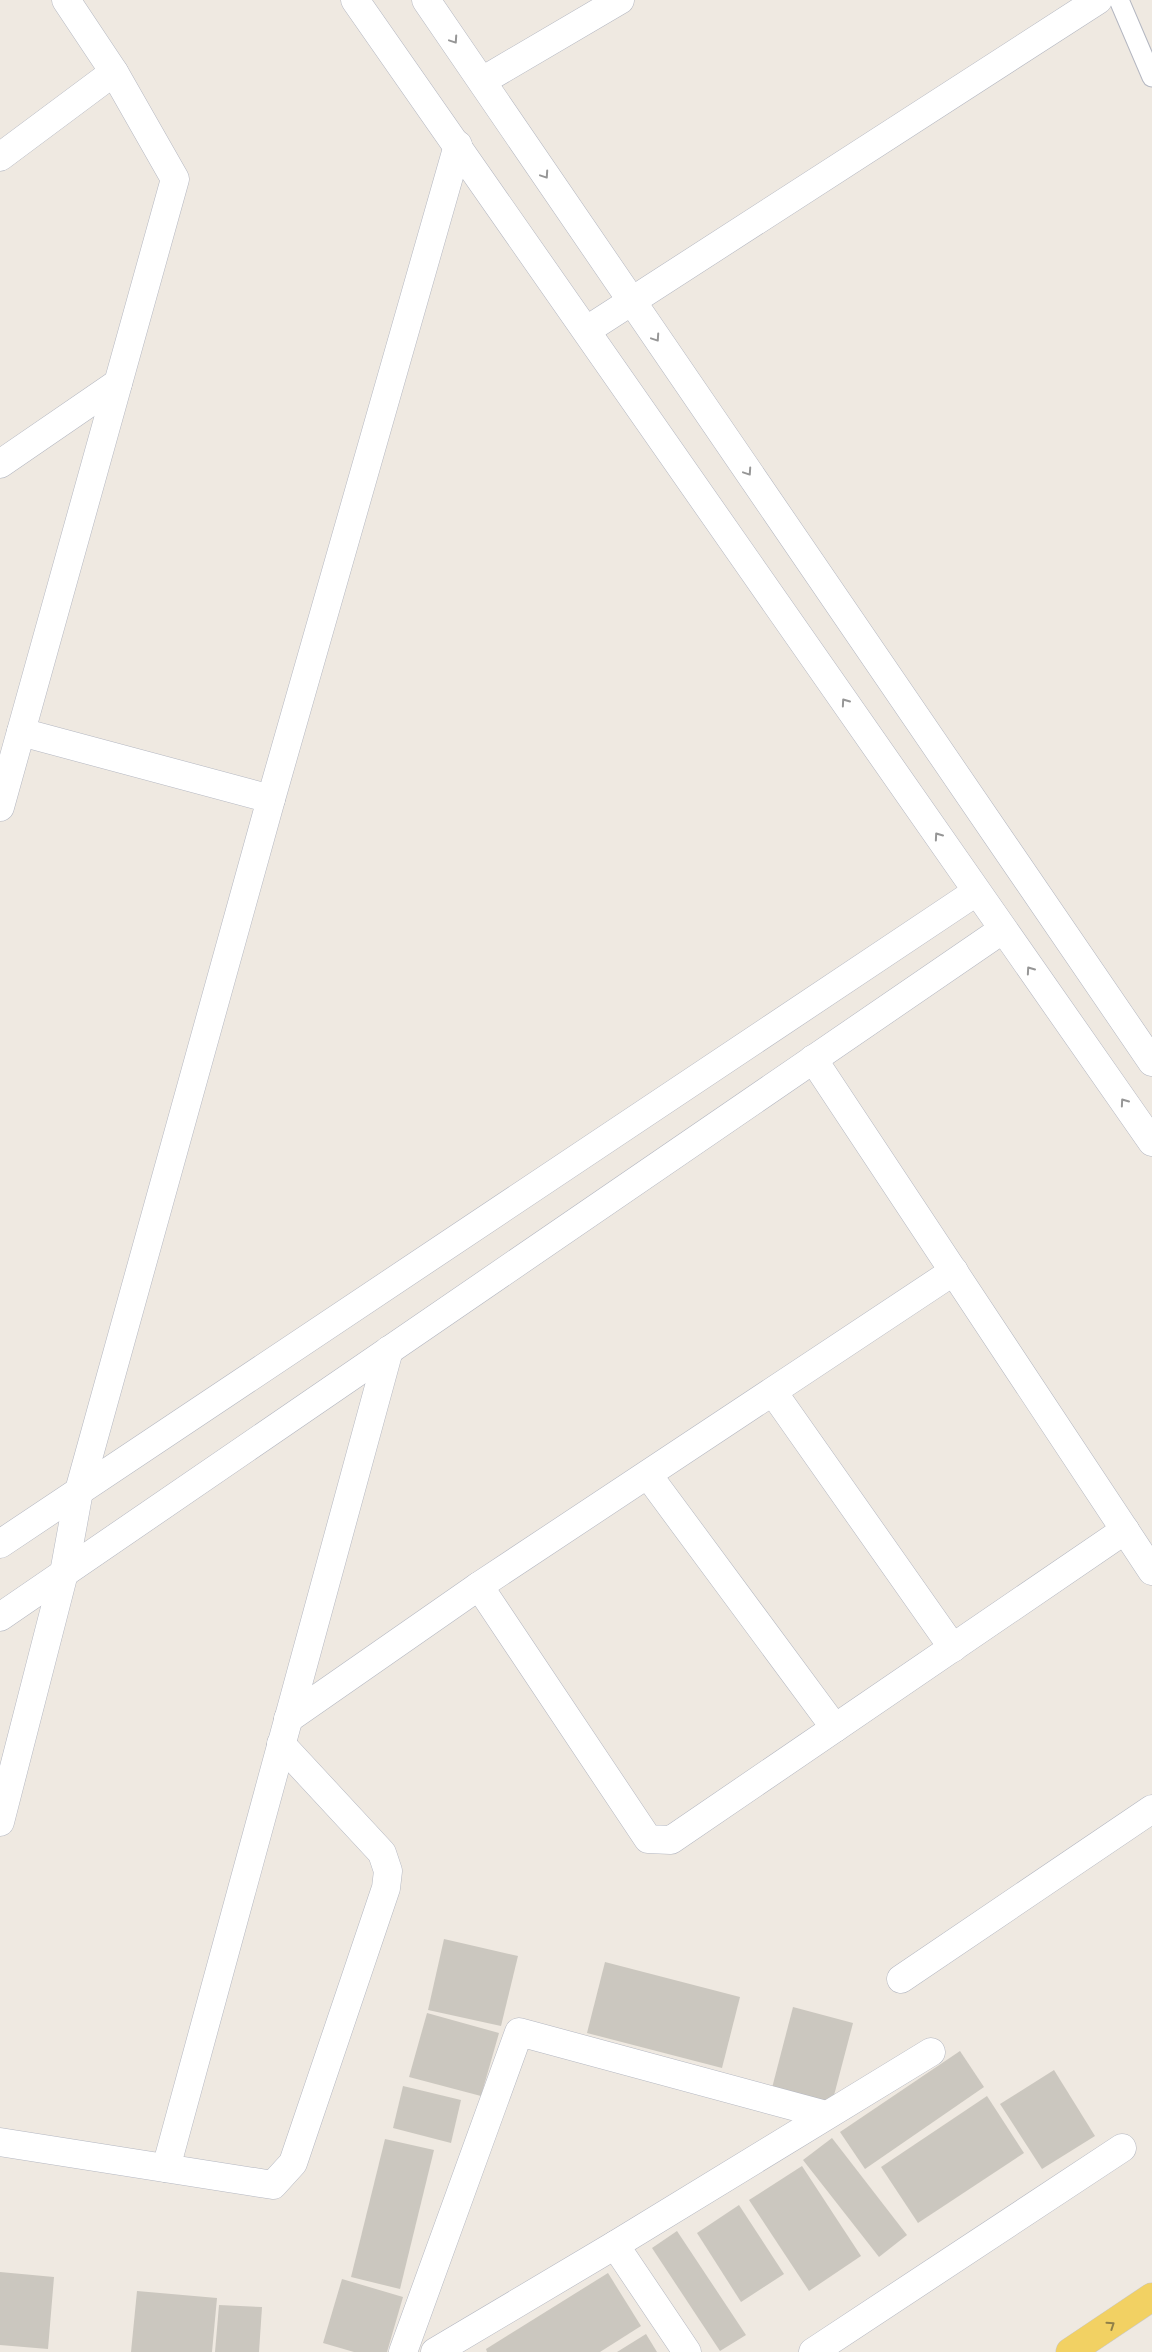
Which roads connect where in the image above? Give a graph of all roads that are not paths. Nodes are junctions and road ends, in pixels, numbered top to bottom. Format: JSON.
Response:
{"nodes":[{"id":1,"x":66,"y":0,"type":"edge"},
{"id":2,"x":356,"y":0,"type":"edge"},
{"id":3,"x":426,"y":0,"type":"edge"},
{"id":4,"x":620,"y":0,"type":"edge"},
{"id":5,"x":1098,"y":0,"type":"edge"},
{"id":6,"x":1119,"y":0,"type":"edge"},
{"id":7,"x":114,"y":72,"type":"junction"},
{"id":8,"x":1152,"y":77,"type":"edge"},
{"id":9,"x":482,"y":81,"type":"junction"},
{"id":10,"x":458,"y":145,"type":"junction"},
{"id":11,"x":0,"y":157,"type":"edge"},
{"id":12,"x":631,"y":303,"type":"junction"},
{"id":13,"x":587,"y":330,"type":"junction"},
{"id":14,"x":118,"y":384,"type":"junction"},
{"id":15,"x":0,"y":464,"type":"edge"},
{"id":16,"x":21,"y":732,"type":"junction"},
{"id":17,"x":271,"y":799,"type":"junction"},
{"id":18,"x":0,"y":807,"type":"edge"},
{"id":19,"x":976,"y":892,"type":"junction"},
{"id":20,"x":1002,"y":930,"type":"junction"},
{"id":21,"x":812,"y":1059,"type":"junction"},
{"id":22,"x":1152,"y":1062,"type":"edge"},
{"id":23,"x":1152,"y":1142,"type":"edge"},
{"id":24,"x":954,"y":1271,"type":"junction"},
{"id":25,"x":389,"y":1350,"type":"junction"},
{"id":26,"x":773,"y":1392,"type":"junction"},
{"id":27,"x":648,"y":1475,"type":"junction"},
{"id":28,"x":79,"y":1491,"type":"junction"},
{"id":29,"x":1125,"y":1530,"type":"junction"},
{"id":30,"x":0,"y":1544,"type":"edge"},
{"id":31,"x":1152,"y":1571,"type":"edge"},
{"id":32,"x":64,"y":1573,"type":"junction"},
{"id":33,"x":479,"y":1586,"type":"junction"},
{"id":34,"x":0,"y":1617,"type":"edge"},
{"id":35,"x":953,"y":1648,"type":"junction"},
{"id":36,"x":835,"y":1728,"type":"junction"},
{"id":37,"x":285,"y":1732,"type":"junction"},
{"id":38,"x":1152,"y":1809,"type":"edge"},
{"id":39,"x":0,"y":1822,"type":"edge"},
{"id":40,"x":901,"y":1979,"type":"dead end"},
{"id":41,"x":931,"y":2052,"type":"dead end"},
{"id":42,"x":826,"y":2115,"type":"junction"},
{"id":43,"x":0,"y":2142,"type":"edge"},
{"id":44,"x":1122,"y":2148,"type":"dead end"},
{"id":45,"x":166,"y":2168,"type":"junction"},
{"id":46,"x":615,"y":2245,"type":"junction"},
{"id":47,"x":1152,"y":2297,"type":"edge"},
{"id":48,"x":403,"y":2352,"type":"edge"},
{"id":49,"x":435,"y":2352,"type":"edge"},
{"id":50,"x":687,"y":2352,"type":"edge"},
{"id":51,"x":813,"y":2352,"type":"edge"},
{"id":52,"x":1070,"y":2352,"type":"edge"}],
"edges":[{"from":1,"to":7,"type":"street"},
{"from":2,"to":10,"type":"street"},
{"from":3,"to":9,"type":"street","one_way":true},
{"from":4,"to":9,"type":"street"},
{"from":5,"to":12,"type":"street"},
{"from":6,"to":8,"type":"lane"},
{"from":7,"to":11,"type":"street"},
{"from":7,"to":14,"type":"street"},
{"from":9,"to":12,"type":"street","one_way":true},
{"from":10,"to":13,"type":"street"},
{"from":10,"to":17,"type":"street"},
{"from":12,"to":13,"type":"street"},
{"from":12,"to":22,"type":"street","one_way":true},
{"from":19,"to":13,"type":"street","one_way":true},
{"from":14,"to":15,"type":"street"},
{"from":14,"to":16,"type":"street"},
{"from":16,"to":17,"type":"street"},
{"from":16,"to":18,"type":"street"},
{"from":17,"to":28,"type":"street"},
{"from":19,"to":20,"type":"street"},
{"from":19,"to":28,"type":"street"},
{"from":20,"to":21,"type":"street"},
{"from":23,"to":20,"type":"street","one_way":true},
{"from":21,"to":24,"type":"street"},
{"from":21,"to":25,"type":"street"},
{"from":24,"to":26,"type":"street"},
{"from":24,"to":29,"type":"street"},
{"from":25,"to":32,"type":"street"},
{"from":25,"to":37,"type":"street"},
{"from":26,"to":27,"type":"street"},
{"from":26,"to":35,"type":"street"},
{"from":27,"to":33,"type":"street"},
{"from":27,"to":36,"type":"street"},
{"from":28,"to":30,"type":"street"},
{"from":28,"to":32,"type":"street"},
{"from":29,"to":31,"type":"street"},
{"from":29,"to":35,"type":"street"},
{"from":32,"to":34,"type":"street"},
{"from":32,"to":39,"type":"street"},
{"from":33,"to":36,"type":"street"},
{"from":33,"to":37,"type":"street"},
{"from":35,"to":36,"type":"street"},
{"from":37,"to":45,"type":"street"},
{"from":37,"to":45,"type":"street"},
{"from":38,"to":40,"type":"street"},
{"from":41,"to":42,"type":"street"},
{"from":42,"to":46,"type":"street"},
{"from":42,"to":48,"type":"street"},
{"from":43,"to":45,"type":"street"},
{"from":44,"to":51,"type":"street"},
{"from":46,"to":49,"type":"street"},
{"from":46,"to":50,"type":"street"},
{"from":52,"to":47,"type":"main road","one_way":true}]}
